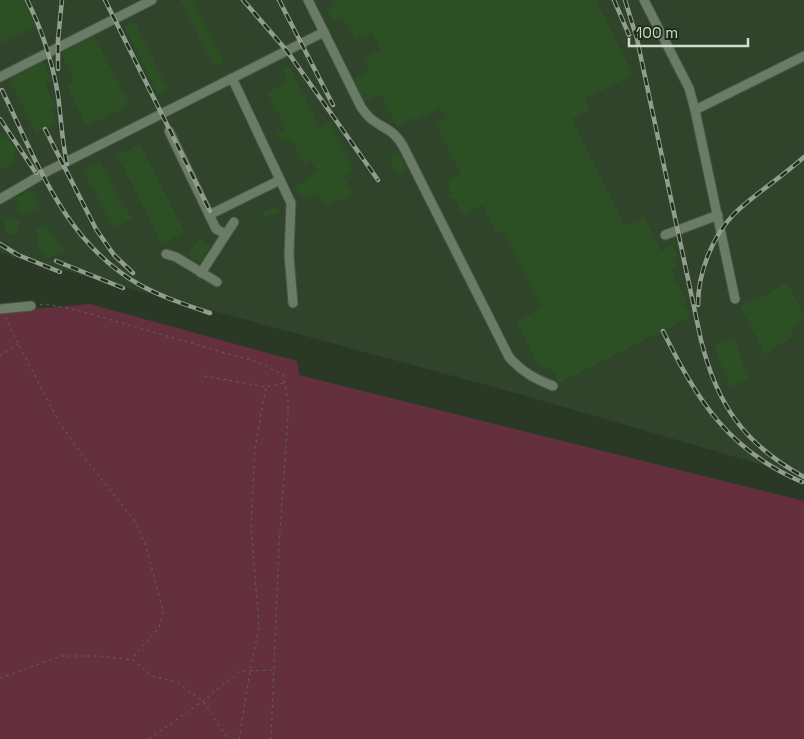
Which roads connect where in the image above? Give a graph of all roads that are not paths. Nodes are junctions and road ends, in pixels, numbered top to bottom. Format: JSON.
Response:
{"nodes":[{"id":1,"x":152,"y":0,"type":"edge"},
{"id":2,"x":308,"y":0,"type":"edge"},
{"id":3,"x":644,"y":0,"type":"edge"},
{"id":4,"x":324,"y":32,"type":"junction"},
{"id":5,"x":804,"y":56,"type":"edge"},
{"id":6,"x":0,"y":77,"type":"edge"},
{"id":7,"x":232,"y":78,"type":"junction"},
{"id":8,"x":695,"y":110,"type":"junction"},
{"id":9,"x":170,"y":131,"type":"dead end"},
{"id":10,"x":280,"y":180,"type":"junction"},
{"id":11,"x":0,"y":199,"type":"edge"},
{"id":12,"x":209,"y":215,"type":"junction"},
{"id":13,"x":718,"y":215,"type":"junction"},
{"id":14,"x":234,"y":222,"type":"dead end"},
{"id":15,"x":226,"y":234,"type":"junction"},
{"id":16,"x":665,"y":235,"type":"dead end"},
{"id":17,"x":166,"y":254,"type":"dead end"},
{"id":18,"x":201,"y":273,"type":"junction"},
{"id":19,"x":217,"y":282,"type":"dead end"},
{"id":20,"x":735,"y":299,"type":"dead end"},
{"id":21,"x":293,"y":303,"type":"dead end"},
{"id":22,"x":31,"y":306,"type":"road end"},
{"id":23,"x":2,"y":309,"type":"edge"},
{"id":24,"x":553,"y":386,"type":"dead end"}],
"edges":[{"from":1,"to":6,"type":"street"},
{"from":2,"to":4,"type":"street"},
{"from":3,"to":8,"type":"street"},
{"from":4,"to":7,"type":"street"},
{"from":4,"to":24,"type":"street"},
{"from":5,"to":8,"type":"street"},
{"from":7,"to":10,"type":"street"},
{"from":7,"to":11,"type":"street"},
{"from":8,"to":13,"type":"street"},
{"from":9,"to":12,"type":"street"},
{"from":10,"to":12,"type":"street"},
{"from":10,"to":21,"type":"street"},
{"from":12,"to":15,"type":"street"},
{"from":13,"to":16,"type":"street"},
{"from":13,"to":20,"type":"street"},
{"from":14,"to":15,"type":"street"},
{"from":15,"to":18,"type":"street"},
{"from":17,"to":18,"type":"street"},
{"from":18,"to":19,"type":"street"},
{"from":22,"to":23,"type":"street"}]}
